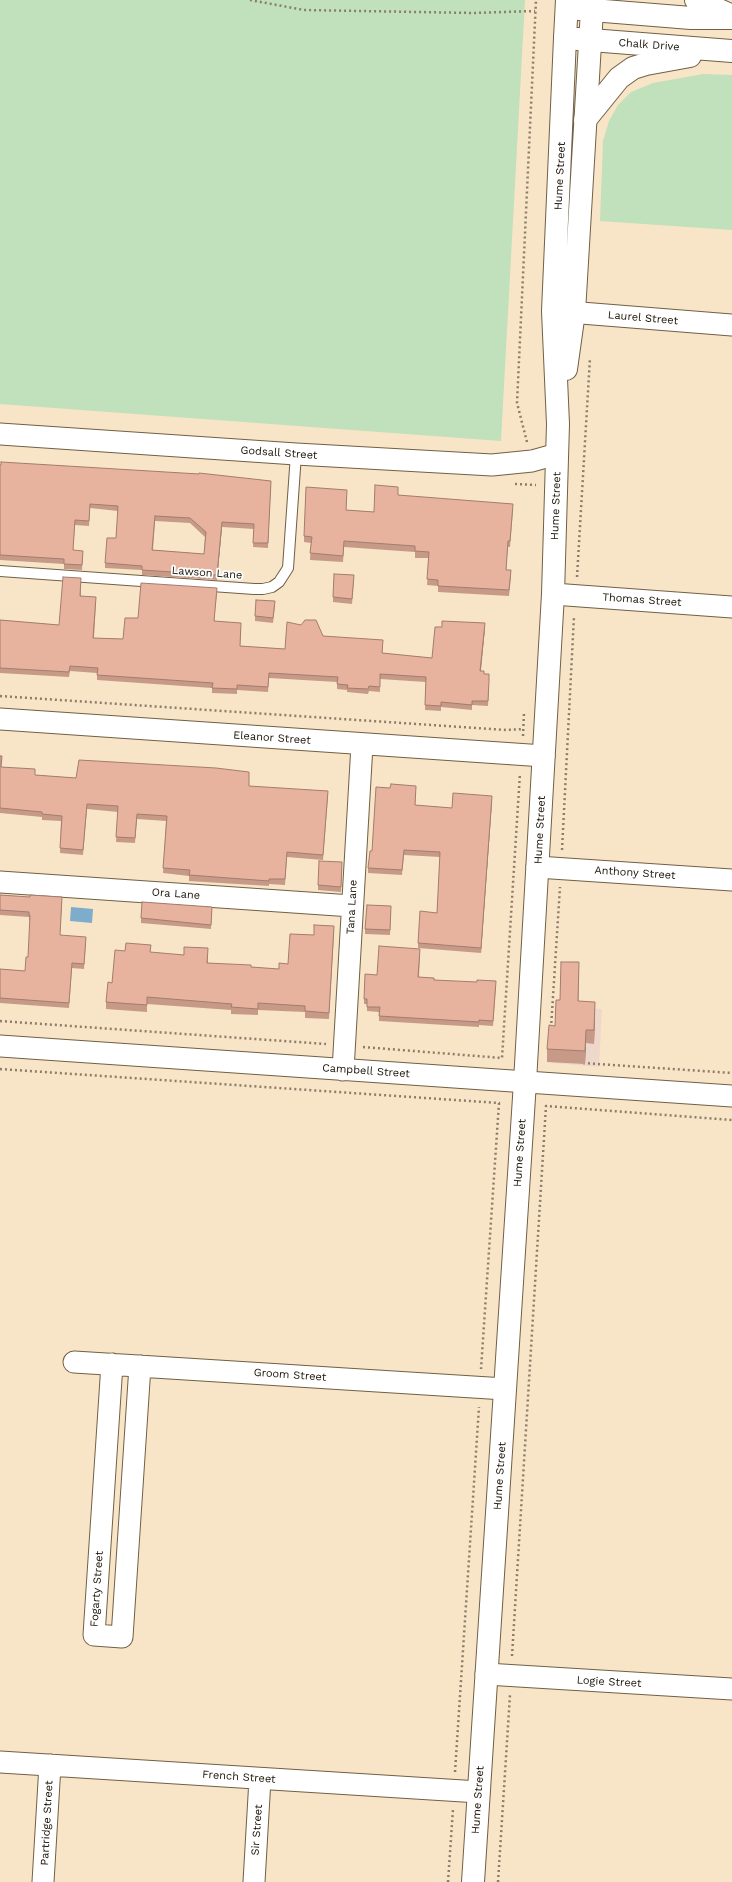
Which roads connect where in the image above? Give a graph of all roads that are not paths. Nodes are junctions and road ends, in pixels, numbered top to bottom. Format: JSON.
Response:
{"nodes":[{"id":1,"x":696,"y":0,"type":"edge"},
{"id":2,"x":567,"y":4,"type":"edge"},
{"id":3,"x":592,"y":5,"type":"edge"},
{"id":4,"x":732,"y":17,"type":"edge"},
{"id":5,"x":565,"y":38,"type":"junction"},
{"id":6,"x":590,"y":40,"type":"junction"},
{"id":7,"x":724,"y":50,"type":"edge"},
{"id":8,"x":585,"y":120,"type":"junction"},
{"id":9,"x":564,"y":311,"type":"junction"},
{"id":10,"x":732,"y":325,"type":"edge"},
{"id":11,"x":0,"y":434,"type":"edge"},
{"id":12,"x":296,"y":454,"type":"junction"},
{"id":13,"x":557,"y":454,"type":"junction"},
{"id":14,"x":0,"y":571,"type":"edge"},
{"id":15,"x":553,"y":594,"type":"junction"},
{"id":16,"x":732,"y":607,"type":"edge"},
{"id":17,"x":0,"y":719,"type":"edge"},
{"id":18,"x":362,"y":745,"type":"junction"},
{"id":19,"x":544,"y":756,"type":"junction"},
{"id":20,"x":538,"y":867,"type":"junction"},
{"id":21,"x":732,"y":880,"type":"edge"},
{"id":22,"x":0,"y":882,"type":"edge"},
{"id":23,"x":352,"y":906,"type":"junction"},
{"id":24,"x":0,"y":1046,"type":"edge"},
{"id":25,"x":343,"y":1070,"type":"junction"},
{"id":26,"x":525,"y":1082,"type":"junction"},
{"id":27,"x":732,"y":1096,"type":"edge"},
{"id":28,"x":74,"y":1362,"type":"dead end"},
{"id":29,"x":112,"y":1364,"type":"junction"},
{"id":30,"x":140,"y":1366,"type":"junction"},
{"id":31,"x":505,"y":1389,"type":"junction"},
{"id":32,"x":486,"y":1674,"type":"junction"},
{"id":33,"x":732,"y":1689,"type":"edge"},
{"id":34,"x":0,"y":1762,"type":"edge"},
{"id":35,"x":50,"y":1765,"type":"junction"},
{"id":36,"x":260,"y":1779,"type":"junction"},
{"id":37,"x":479,"y":1792,"type":"junction"},
{"id":38,"x":43,"y":1882,"type":"edge"},
{"id":39,"x":254,"y":1882,"type":"edge"},
{"id":40,"x":473,"y":1882,"type":"edge"}],
"edges":[{"from":1,"to":4,"type":"main road"},
{"from":2,"to":3,"type":"main road"},
{"from":2,"to":5,"type":"main road","name":"Hume Street"},
{"from":3,"to":4,"type":"main road"},
{"from":3,"to":6,"type":"main road","name":"Hume Street"},
{"from":5,"to":6,"type":"main road","name":"Chalk Drive"},
{"from":5,"to":9,"type":"main road","name":"Hume Street"},
{"from":6,"to":7,"type":"main road","name":"Chalk Drive"},
{"from":6,"to":8,"type":"main road","name":"Hume Street"},
{"from":7,"to":8,"type":"main road"},
{"from":8,"to":9,"type":"main road","name":"Hume Street"},
{"from":9,"to":10,"type":"street","name":"Laurel Street"},
{"from":9,"to":13,"type":"main road","name":"Hume Street"},
{"from":11,"to":12,"type":"street","name":"Godsall Street"},
{"from":12,"to":13,"type":"street","name":"Godsall Street"},
{"from":12,"to":14,"type":"lane","name":"Lawson Lane"},
{"from":13,"to":15,"type":"main road","name":"Hume Street"},
{"from":15,"to":16,"type":"street","name":"Thomas Street"},
{"from":15,"to":19,"type":"main road","name":"Hume Street"},
{"from":17,"to":18,"type":"street","name":"Eleanor Street"},
{"from":18,"to":19,"type":"street","name":"Eleanor Street"},
{"from":18,"to":23,"type":"street","name":"Tana Lane"},
{"from":19,"to":20,"type":"main road","name":"Hume Street"},
{"from":20,"to":21,"type":"street","name":"Anthony Street"},
{"from":20,"to":26,"type":"main road","name":"Hume Street"},
{"from":22,"to":23,"type":"street","name":"Ora Lane"},
{"from":23,"to":25,"type":"street","name":"Tana Lane"},
{"from":24,"to":25,"type":"street","name":"Campbell Street"},
{"from":25,"to":26,"type":"street","name":"Campbell Street"},
{"from":26,"to":27,"type":"street","name":"Campbell Street"},
{"from":26,"to":31,"type":"main road","name":"Hume Street"},
{"from":28,"to":29,"type":"street","name":"Groom Street"},
{"from":29,"to":30,"type":"street","name":"Groom Street"},
{"from":29,"to":30,"type":"street","name":"Fogarty Street"},
{"from":30,"to":31,"type":"street","name":"Groom Street"},
{"from":31,"to":32,"type":"main road","name":"Hume Street"},
{"from":32,"to":33,"type":"street","name":"Logie Street"},
{"from":32,"to":37,"type":"main road","name":"Hume Street"},
{"from":34,"to":35,"type":"street","name":"French Street"},
{"from":35,"to":36,"type":"street","name":"French Street"},
{"from":35,"to":38,"type":"street","name":"Partridge Street"},
{"from":36,"to":37,"type":"street","name":"French Street"},
{"from":36,"to":39,"type":"street","name":"Sir Street"},
{"from":37,"to":40,"type":"main road","name":"Hume Street"}]}
